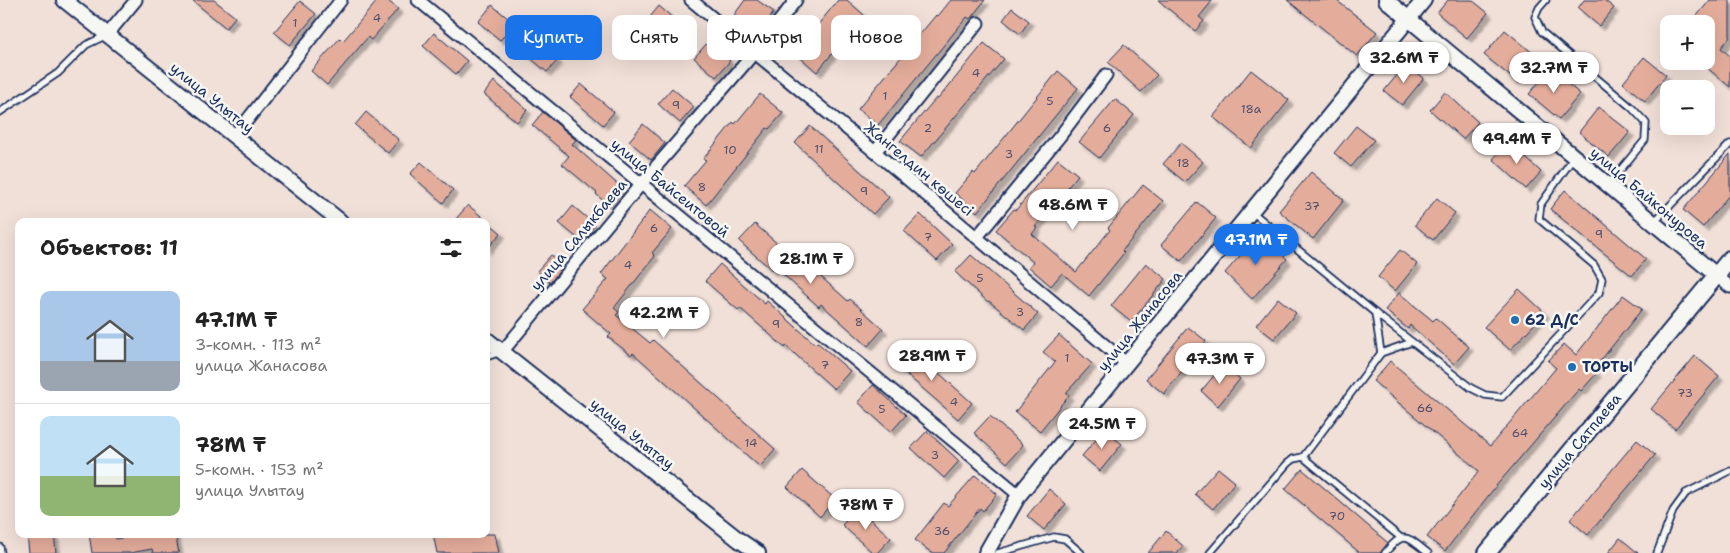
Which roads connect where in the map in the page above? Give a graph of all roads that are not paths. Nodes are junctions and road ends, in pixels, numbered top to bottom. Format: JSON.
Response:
{"nodes":[{"id":1,"x":64,"y":0,"type":"edge"},
{"id":2,"x":136,"y":0,"type":"edge"},
{"id":3,"x":341,"y":0,"type":"edge"},
{"id":4,"x":418,"y":0,"type":"edge"},
{"id":5,"x":691,"y":0,"type":"edge"},
{"id":6,"x":796,"y":0,"type":"edge"},
{"id":7,"x":1386,"y":0,"type":"edge"},
{"id":8,"x":1424,"y":0,"type":"edge"},
{"id":9,"x":1546,"y":0,"type":"edge"},
{"id":10,"x":709,"y":15,"type":"edge"},
{"id":11,"x":784,"y":15,"type":"edge"},
{"id":12,"x":1409,"y":19,"type":"junction"},
{"id":13,"x":978,"y":23,"type":"dead end"},
{"id":14,"x":107,"y":35,"type":"junction"},
{"id":15,"x":748,"y":60,"type":"edge"},
{"id":16,"x":765,"y":60,"type":"edge"},
{"id":17,"x":1106,"y":75,"type":"dead end"},
{"id":18,"x":0,"y":112,"type":"edge"},
{"id":19,"x":234,"y":137,"type":"junction"},
{"id":20,"x":1730,"y":144,"type":"edge"},
{"id":21,"x":875,"y":152,"type":"junction"},
{"id":22,"x":1574,"y":157,"type":"junction"},
{"id":23,"x":641,"y":184,"type":"junction"},
{"id":24,"x":1608,"y":185,"type":"junction"},
{"id":25,"x":1251,"y":211,"type":"junction"},
{"id":26,"x":336,"y":218,"type":"edge"},
{"id":27,"x":1653,"y":223,"type":"junction"},
{"id":28,"x":977,"y":237,"type":"junction"},
{"id":29,"x":1730,"y":259,"type":"edge"},
{"id":30,"x":1716,"y":276,"type":"junction"},
{"id":31,"x":1730,"y":287,"type":"edge"},
{"id":32,"x":1375,"y":313,"type":"junction"},
{"id":33,"x":490,"y":342,"type":"edge"},
{"id":34,"x":1412,"y":342,"type":"junction"},
{"id":35,"x":502,"y":352,"type":"junction"},
{"id":36,"x":1381,"y":353,"type":"junction"},
{"id":37,"x":490,"y":356,"type":"edge"},
{"id":38,"x":1126,"y":363,"type":"junction"},
{"id":39,"x":1303,"y":457,"type":"junction"},
{"id":40,"x":1730,"y":471,"type":"edge"},
{"id":41,"x":1019,"y":495,"type":"junction"},
{"id":42,"x":1402,"y":538,"type":"junction"},
{"id":43,"x":0,"y":547,"type":"edge"},
{"id":44,"x":1,"y":553,"type":"edge"},
{"id":45,"x":758,"y":553,"type":"edge"},
{"id":46,"x":986,"y":553,"type":"edge"},
{"id":47,"x":998,"y":553,"type":"edge"},
{"id":48,"x":1081,"y":553,"type":"edge"},
{"id":49,"x":1210,"y":553,"type":"edge"},
{"id":50,"x":1385,"y":553,"type":"edge"},
{"id":51,"x":1428,"y":553,"type":"edge"},
{"id":52,"x":1487,"y":553,"type":"edge"},
{"id":53,"x":1657,"y":553,"type":"edge"}],
"edges":[{"from":1,"to":14,"type":"street","name":"улица Улытау"},
{"from":2,"to":14,"type":"street"},
{"from":3,"to":19,"type":"street"},
{"from":4,"to":23,"type":"street","name":"улица Байсеитовой"},
{"from":5,"to":10,"type":"street","name":"Жангелдин көшесі"},
{"from":6,"to":11,"type":"street","name":"улица Салыкбаева"},
{"from":7,"to":12,"type":"street","name":"улица Байконурова"},
{"from":8,"to":12,"type":"street","name":"улица Жанасова"},
{"from":9,"to":24,"type":"lane"},
{"from":12,"to":22,"type":"street","name":"улица Байконурова"},
{"from":12,"to":25,"type":"street","name":"улица Жанасова"},
{"from":13,"to":21,"type":"street"},
{"from":14,"to":18,"type":"lane"},
{"from":14,"to":19,"type":"street","name":"улица Улытау"},
{"from":15,"to":23,"type":"street","name":"улица Салыкбаева"},
{"from":16,"to":21,"type":"street","name":"Жангелдин көшесі"},
{"from":17,"to":28,"type":"street"},
{"from":19,"to":26,"type":"street","name":"улица Улытау"},
{"from":20,"to":27,"type":"lane"},
{"from":21,"to":28,"type":"street","name":"Жангелдин көшесі"},
{"from":22,"to":24,"type":"street","name":"улица Байконурова"},
{"from":22,"to":34,"type":"lane"},
{"from":23,"to":35,"type":"street","name":"улица Салыкбаева"},
{"from":23,"to":41,"type":"street","name":"улица Байсеитовой"},
{"from":24,"to":27,"type":"street","name":"улица Байконурова"},
{"from":25,"to":32,"type":"lane"},
{"from":25,"to":38,"type":"street","name":"улица Жанасова"},
{"from":27,"to":30,"type":"street","name":"улица Байконурова"},
{"from":28,"to":38,"type":"street","name":"Жангелдин көшесі"},
{"from":29,"to":30,"type":"main road","name":"улица Сатпаева"},
{"from":30,"to":31,"type":"street","name":"улица Байконурова"},
{"from":30,"to":52,"type":"main road","name":"улица Сатпаева"},
{"from":32,"to":34,"type":"lane"},
{"from":32,"to":36,"type":"lane"},
{"from":33,"to":35,"type":"street","name":"улица Улытау"},
{"from":34,"to":36,"type":"lane"},
{"from":35,"to":37,"type":"lane"},
{"from":35,"to":45,"type":"street","name":"улица Улытау"},
{"from":36,"to":39,"type":"lane"},
{"from":38,"to":41,"type":"street","name":"улица Жанасова"},
{"from":39,"to":42,"type":"lane"},
{"from":39,"to":49,"type":"lane"},
{"from":40,"to":53,"type":"lane"},
{"from":41,"to":46,"type":"street","name":"улица Жанасова"},
{"from":42,"to":50,"type":"lane"},
{"from":42,"to":51,"type":"lane"},
{"from":43,"to":44,"type":"lane"},
{"from":47,"to":48,"type":"lane"}]}
